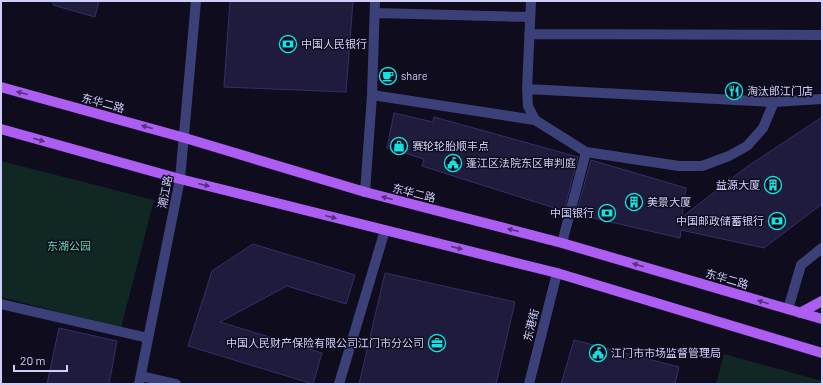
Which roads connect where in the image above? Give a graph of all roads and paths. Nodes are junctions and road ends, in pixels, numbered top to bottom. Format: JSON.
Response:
{"nodes":[{"id":1,"x":196,"y":1,"type":"edge"},
{"id":2,"x":375,"y":1,"type":"edge"},
{"id":3,"x":531,"y":1,"type":"edge"},
{"id":4,"x":375,"y":13,"type":"junction"},
{"id":5,"x":530,"y":17,"type":"junction"},
{"id":6,"x":529,"y":34,"type":"junction"},
{"id":7,"x":822,"y":35,"type":"edge"},
{"id":8,"x":1,"y":87,"type":"edge"},
{"id":9,"x":527,"y":89,"type":"junction"},
{"id":10,"x":372,"y":95,"type":"junction"},
{"id":11,"x":822,"y":99,"type":"edge"},
{"id":12,"x":774,"y":102,"type":"junction"},
{"id":13,"x":535,"y":120,"type":"junction"},
{"id":14,"x":1,"y":130,"type":"edge"},
{"id":15,"x":185,"y":138,"type":"junction"},
{"id":16,"x":586,"y":152,"type":"junction"},
{"id":17,"x":180,"y":179,"type":"junction"},
{"id":18,"x":365,"y":192,"type":"junction"},
{"id":19,"x":385,"y":230,"type":"junction"},
{"id":20,"x":562,"y":243,"type":"junction"},
{"id":21,"x":822,"y":248,"type":"edge"},
{"id":22,"x":557,"y":273,"type":"junction"},
{"id":23,"x":822,"y":301,"type":"edge"},
{"id":24,"x":1,"y":304,"type":"edge"},
{"id":25,"x":788,"y":309,"type":"junction"},
{"id":26,"x":800,"y":313,"type":"junction"},
{"id":27,"x":822,"y":319,"type":"edge"},
{"id":28,"x":148,"y":338,"type":"junction"},
{"id":29,"x":822,"y":353,"type":"edge"},
{"id":30,"x":140,"y":380,"type":"edge"},
{"id":31,"x":176,"y":384,"type":"edge"},
{"id":32,"x":339,"y":384,"type":"edge"},
{"id":33,"x":529,"y":384,"type":"edge"}],
"edges":[{"from":1,"to":15,"type":"street","name":"潮江路"},
{"from":2,"to":4,"type":"street"},
{"from":3,"to":5,"type":"street"},
{"from":4,"to":5,"type":"street"},
{"from":4,"to":10,"type":"street"},
{"from":5,"to":6,"type":"street"},
{"from":6,"to":7,"type":"street"},
{"from":6,"to":9,"type":"street"},
{"from":15,"to":8,"type":"main road","name":"东华二路","one_way":true},
{"from":9,"to":12,"type":"street"},
{"from":9,"to":13,"type":"street"},
{"from":10,"to":13,"type":"street"},
{"from":10,"to":18,"type":"street"},
{"from":11,"to":12,"type":"street"},
{"from":12,"to":16,"type":"street"},
{"from":13,"to":16,"type":"street"},
{"from":14,"to":17,"type":"main road","one_way":true},
{"from":15,"to":17,"type":"street","name":"潮江路"},
{"from":15,"to":18,"type":"main road","name":"东华二路"},
{"from":16,"to":20,"type":"street"},
{"from":17,"to":19,"type":"main road","one_way":true},
{"from":17,"to":28,"type":"street","name":"潮江路"},
{"from":20,"to":18,"type":"main road","name":"东华二路","one_way":true},
{"from":19,"to":22,"type":"main road","one_way":true},
{"from":19,"to":32,"type":"street"},
{"from":25,"to":20,"type":"main road","name":"东华二路","one_way":true},
{"from":21,"to":25,"type":"street"},
{"from":22,"to":29,"type":"main road"},
{"from":22,"to":33,"type":"street","name":"东港街"},
{"from":23,"to":26,"type":"main road"},
{"from":24,"to":28,"type":"street"},
{"from":25,"to":26,"type":"main road","name":"东华二路"},
{"from":26,"to":27,"type":"main road","name":"东华二路"},
{"from":28,"to":30,"type":"street","name":"潮江路"},
{"from":30,"to":31,"type":"street"}]}
